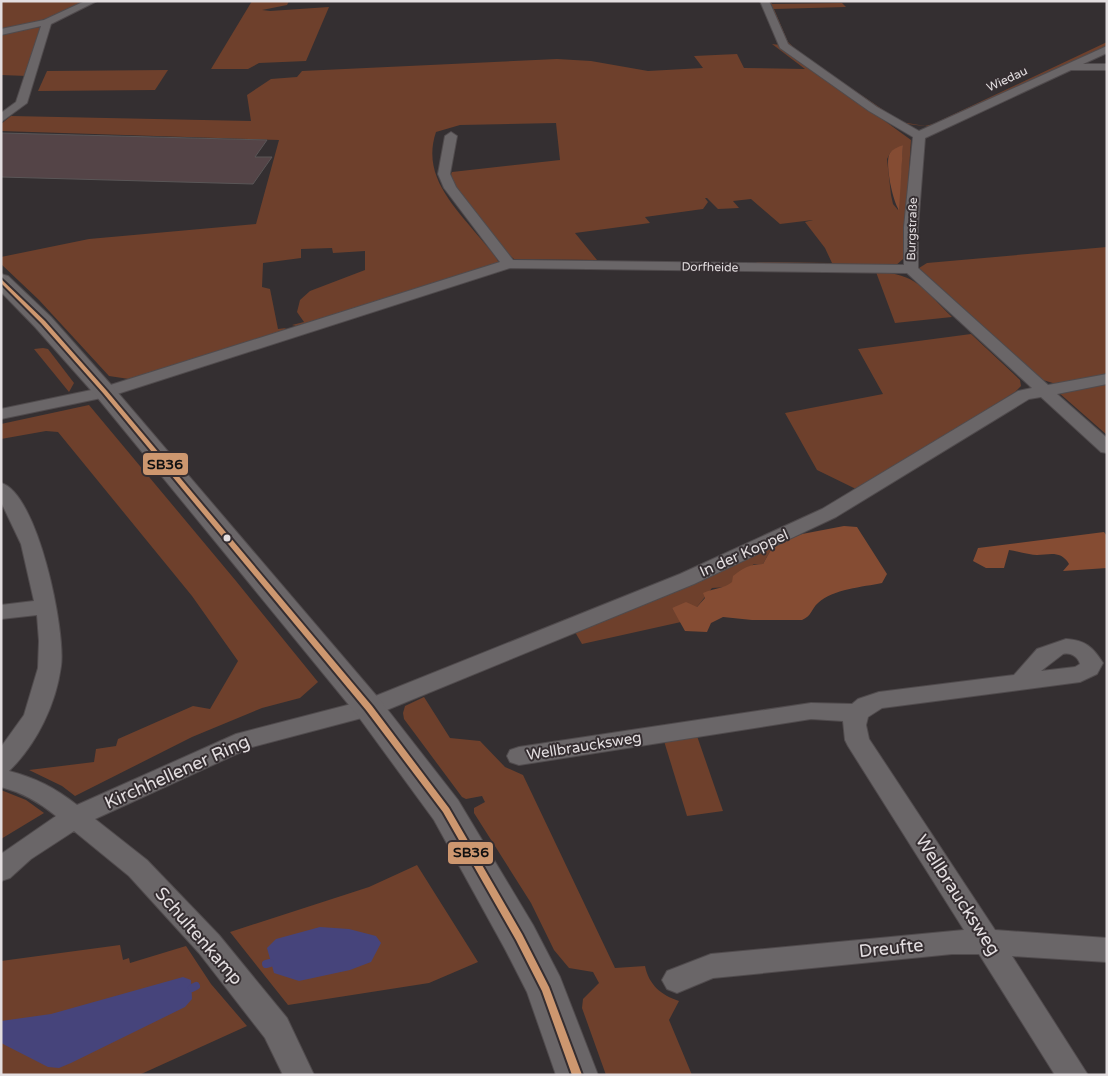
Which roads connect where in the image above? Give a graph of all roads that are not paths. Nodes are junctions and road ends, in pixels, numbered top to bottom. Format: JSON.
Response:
{"nodes":[{"id":1,"x":93,"y":1,"type":"edge"},
{"id":2,"x":764,"y":1,"type":"edge"},
{"id":3,"x":47,"y":22,"type":"junction"},
{"id":4,"x":1,"y":32,"type":"edge"},
{"id":5,"x":1107,"y":49,"type":"edge"},
{"id":6,"x":1068,"y":67,"type":"junction"},
{"id":7,"x":1107,"y":67,"type":"edge"},
{"id":8,"x":1,"y":119,"type":"edge"},
{"id":9,"x":451,"y":136,"type":"dead end"},
{"id":10,"x":919,"y":136,"type":"junction"},
{"id":11,"x":509,"y":264,"type":"junction"},
{"id":12,"x":910,"y":269,"type":"junction"},
{"id":13,"x":1,"y":280,"type":"edge"},
{"id":14,"x":1107,"y":380,"type":"edge"},
{"id":15,"x":1041,"y":390,"type":"junction"},
{"id":16,"x":105,"y":392,"type":"junction"},
{"id":17,"x":1,"y":414,"type":"edge"},
{"id":18,"x":1107,"y":448,"type":"edge"},
{"id":19,"x":3,"y":493,"type":"edge"},
{"id":20,"x":46,"y":607,"type":"junction"},
{"id":21,"x":1,"y":612,"type":"edge"},
{"id":22,"x":1022,"y":680,"type":"dead end"},
{"id":23,"x":369,"y":708,"type":"junction"},
{"id":24,"x":857,"y":713,"type":"junction"},
{"id":25,"x":519,"y":756,"type":"dead end"},
{"id":26,"x":1,"y":764,"type":"edge"},
{"id":27,"x":1,"y":778,"type":"edge"},
{"id":28,"x":75,"y":817,"type":"junction"},
{"id":29,"x":1,"y":870,"type":"edge"},
{"id":30,"x":989,"y":942,"type":"junction"},
{"id":31,"x":1107,"y":950,"type":"edge"},
{"id":32,"x":678,"y":980,"type":"dead end"},
{"id":33,"x":299,"y":1075,"type":"edge"},
{"id":34,"x":577,"y":1075,"type":"edge"},
{"id":35,"x":1073,"y":1075,"type":"edge"}],
"edges":[{"from":1,"to":3,"type":"street"},
{"from":2,"to":10,"type":"street"},
{"from":3,"to":4,"type":"street"},
{"from":3,"to":8,"type":"street"},
{"from":5,"to":6,"type":"street","name":"Wiedau"},
{"from":6,"to":7,"type":"street"},
{"from":6,"to":10,"type":"street","name":"Wiedau"},
{"from":9,"to":11,"type":"street"},
{"from":10,"to":12,"type":"street","name":"Burgstraße"},
{"from":11,"to":12,"type":"street","name":"Dorfheide"},
{"from":11,"to":16,"type":"street","name":"Dorfheide"},
{"from":12,"to":15,"type":"street","name":"Burgstraße"},
{"from":13,"to":16,"type":"main road"},
{"from":14,"to":15,"type":"street","name":"In der Koppel"},
{"from":15,"to":18,"type":"street","name":"Burgstraße"},
{"from":15,"to":23,"type":"street","name":"In der Koppel"},
{"from":16,"to":17,"type":"street","name":"Dorfheide"},
{"from":16,"to":23,"type":"main road"},
{"from":19,"to":20,"type":"street"},
{"from":20,"to":21,"type":"street"},
{"from":20,"to":26,"type":"street"},
{"from":22,"to":24,"type":"street"},
{"from":23,"to":28,"type":"street","name":"Kirchhellener Ring"},
{"from":23,"to":34,"type":"main road"},
{"from":24,"to":25,"type":"street","name":"Wellbraucksweg"},
{"from":24,"to":30,"type":"street","name":"Wellbraucksweg"},
{"from":27,"to":28,"type":"street","name":"Schultenkamp"},
{"from":28,"to":29,"type":"street","name":"Kirchhellener Ring"},
{"from":28,"to":33,"type":"street","name":"Schultenkamp"},
{"from":30,"to":31,"type":"street","name":"Dreufte"},
{"from":30,"to":32,"type":"street","name":"Dreufte"},
{"from":30,"to":35,"type":"street","name":"Wellbraucksweg"}]}
